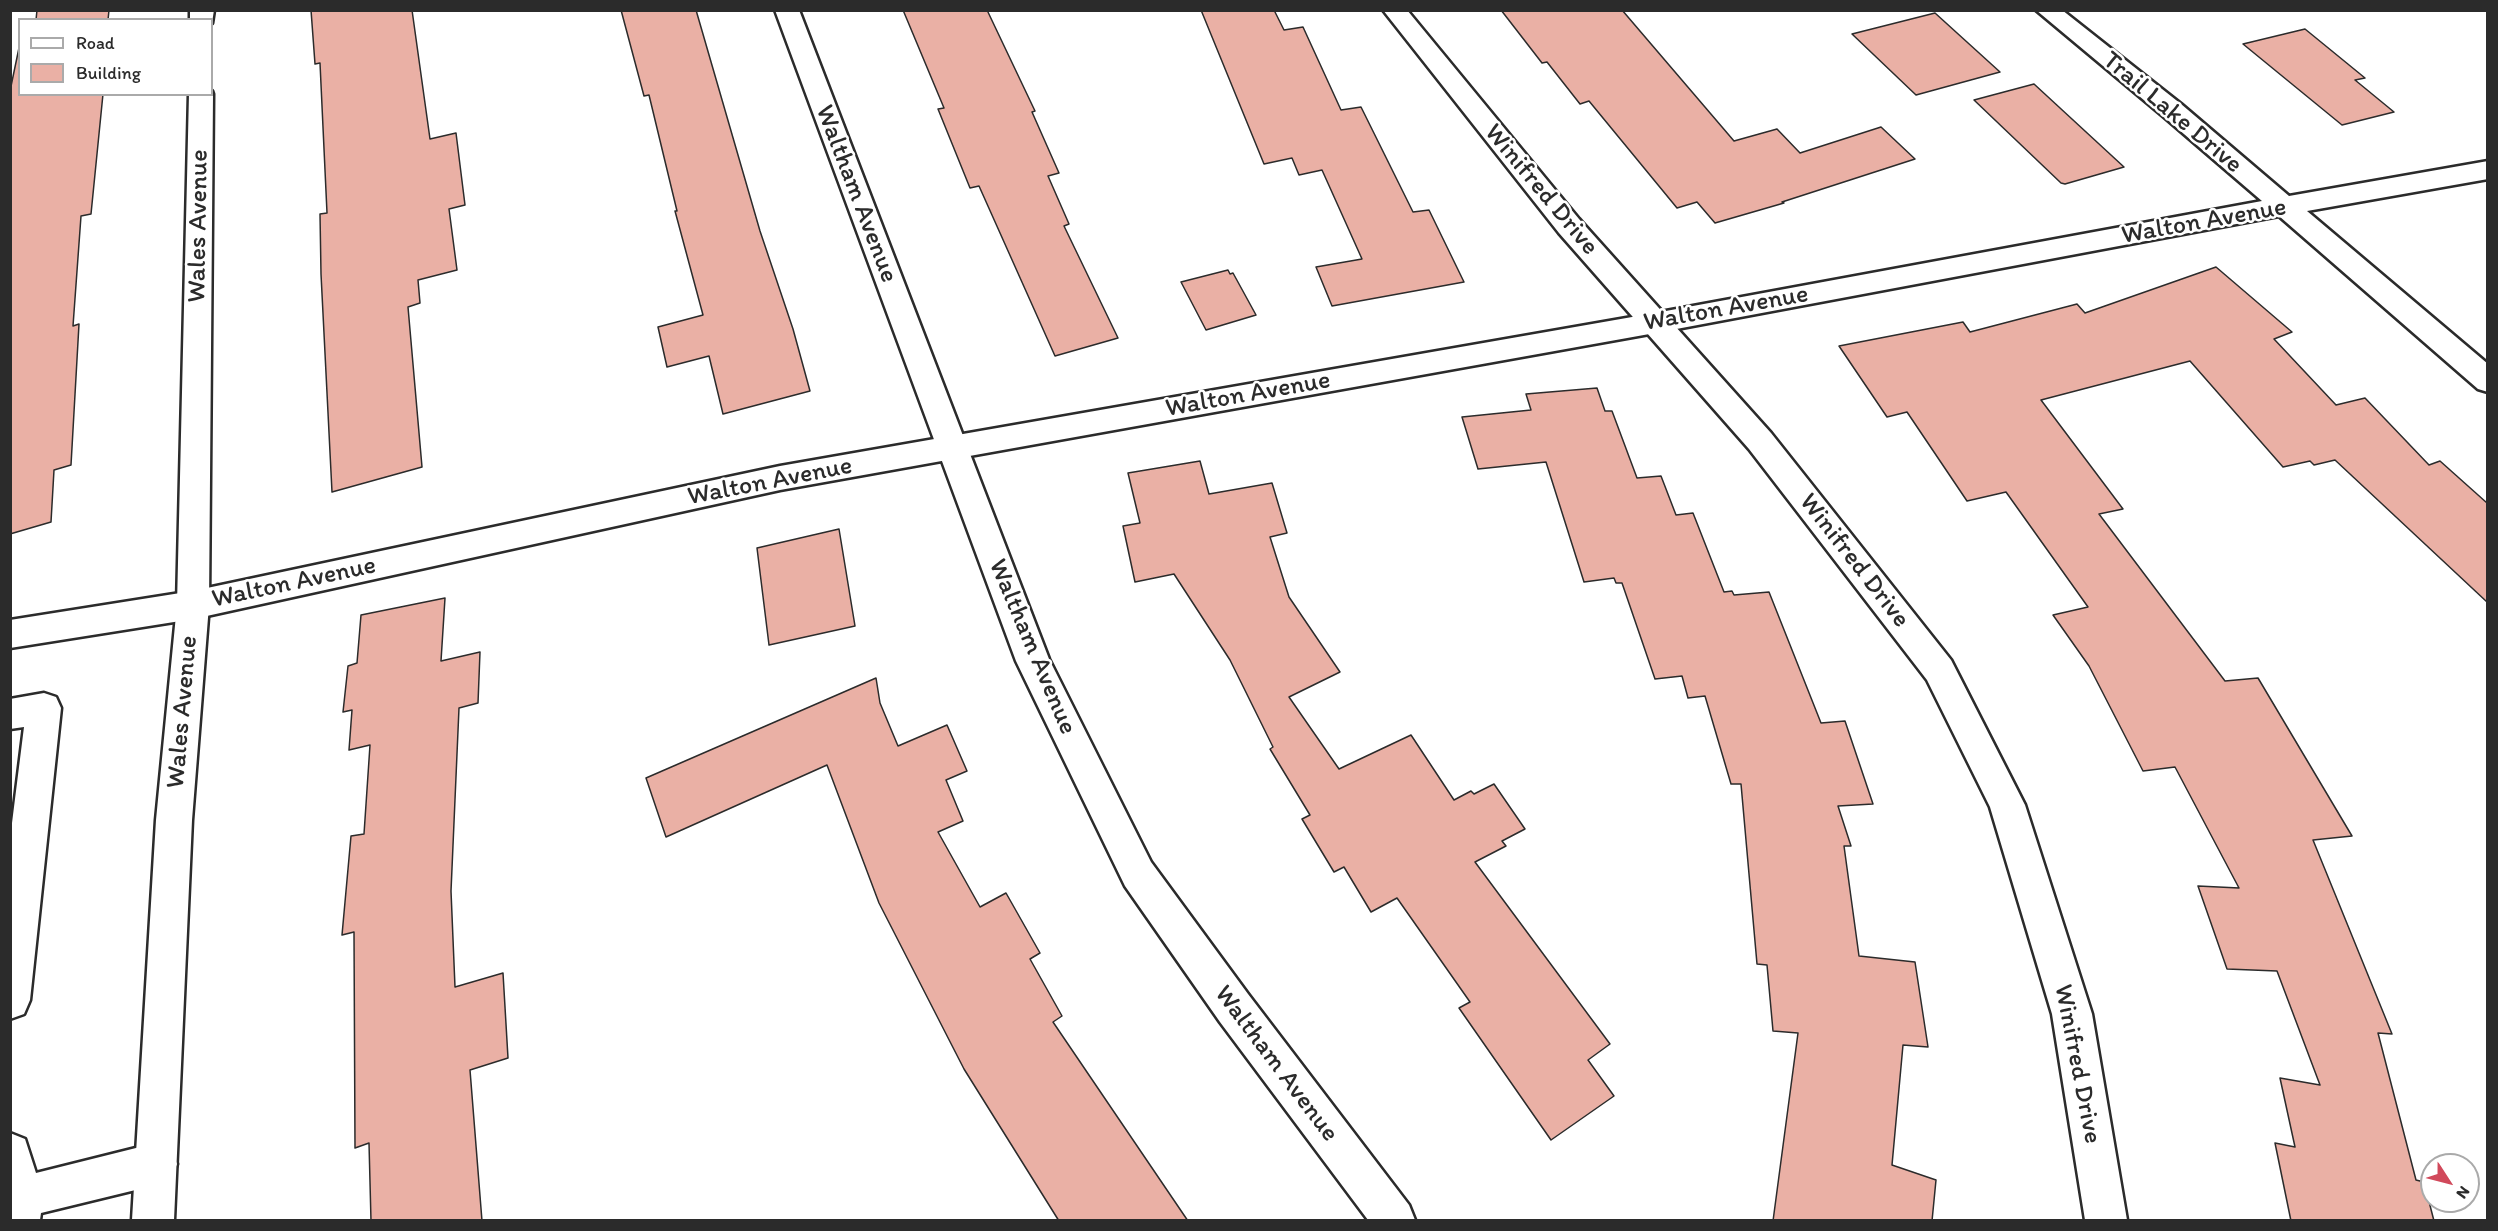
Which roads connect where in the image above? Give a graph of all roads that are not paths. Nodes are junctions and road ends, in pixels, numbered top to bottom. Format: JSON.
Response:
{"nodes":[{"id":1,"x":787,"y":10,"type":"edge"},
{"id":2,"x":1394,"y":10,"type":"edge"},
{"id":3,"x":2047,"y":10,"type":"edge"},
{"id":4,"x":201,"y":96,"type":"edge"},
{"id":5,"x":2487,"y":170,"type":"edge"},
{"id":6,"x":2285,"y":207,"type":"junction"},
{"id":7,"x":1655,"y":323,"type":"junction"},
{"id":8,"x":2487,"y":381,"type":"edge"},
{"id":9,"x":952,"y":448,"type":"junction"},
{"id":10,"x":193,"y":605,"type":"junction"},
{"id":11,"x":10,"y":634,"type":"edge"},
{"id":12,"x":10,"y":714,"type":"edge"},
{"id":13,"x":10,"y":1000,"type":"edge"},
{"id":14,"x":10,"y":1154,"type":"edge"},
{"id":15,"x":156,"y":1164,"type":"junction"},
{"id":16,"x":20,"y":1209,"type":"edge"},
{"id":17,"x":153,"y":1221,"type":"edge"},
{"id":18,"x":1394,"y":1221,"type":"edge"},
{"id":19,"x":2106,"y":1221,"type":"edge"}],
"edges":[{"from":1,"to":9,"type":"street","name":"Waltham Avenue"},
{"from":2,"to":7,"type":"street","name":"Winifred Drive"},
{"from":3,"to":6,"type":"street","name":"Trail Lake Drive"},
{"from":4,"to":10,"type":"street","name":"Wales Avenue"},
{"from":5,"to":6,"type":"street","name":"Walton Avenue"},
{"from":6,"to":7,"type":"street","name":"Walton Avenue"},
{"from":6,"to":8,"type":"street","name":"Trail Lake Drive"},
{"from":7,"to":9,"type":"street","name":"Walton Avenue"},
{"from":7,"to":19,"type":"street","name":"Winifred Drive"},
{"from":9,"to":10,"type":"street","name":"Walton Avenue"},
{"from":9,"to":18,"type":"street","name":"Waltham Avenue"},
{"from":10,"to":11,"type":"street","name":"Walton Avenue"},
{"from":10,"to":15,"type":"street","name":"Wales Avenue"},
{"from":12,"to":13,"type":"street"},
{"from":14,"to":16,"type":"street"},
{"from":15,"to":16,"type":"street"},
{"from":15,"to":17,"type":"street","name":"Wales Avenue"}]}
